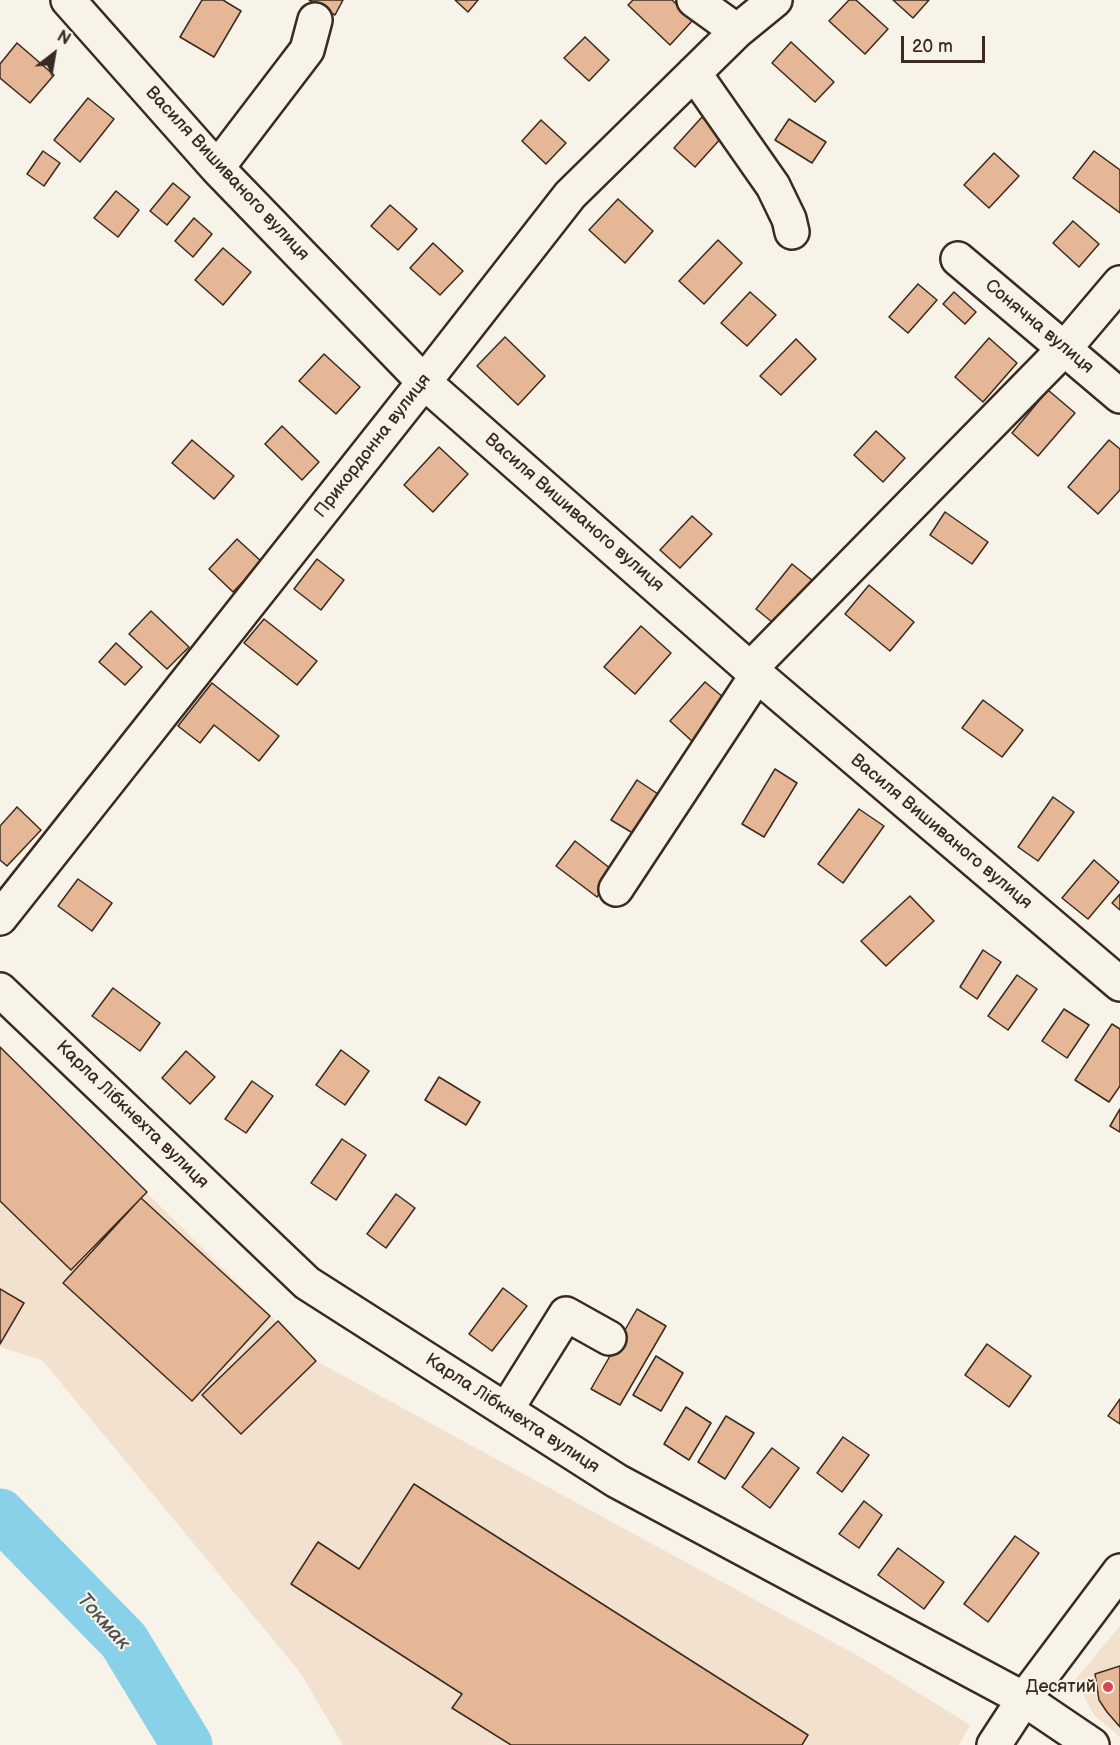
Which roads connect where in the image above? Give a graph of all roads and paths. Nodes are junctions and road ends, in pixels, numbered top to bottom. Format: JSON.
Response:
{"nodes":[{"id":1,"x":68,"y":0,"type":"edge"},
{"id":2,"x":694,"y":0,"type":"edge"},
{"id":3,"x":775,"y":0,"type":"edge"},
{"id":4,"x":315,"y":20,"type":"dead end"},
{"id":5,"x":737,"y":31,"type":"junction"},
{"id":6,"x":694,"y":73,"type":"junction"},
{"id":7,"x":218,"y":168,"type":"junction"},
{"id":8,"x":792,"y":232,"type":"dead end"},
{"id":9,"x":958,"y":259,"type":"dead end"},
{"id":10,"x":1120,"y":284,"type":"edge"},
{"id":11,"x":1064,"y":349,"type":"junction"},
{"id":12,"x":424,"y":382,"type":"junction"},
{"id":13,"x":1120,"y":396,"type":"edge"},
{"id":14,"x":753,"y":672,"type":"junction"},
{"id":15,"x":616,"y":889,"type":"dead end"},
{"id":16,"x":0,"y":918,"type":"edge"},
{"id":17,"x":1120,"y":984,"type":"edge"},
{"id":18,"x":0,"y":990,"type":"edge"},
{"id":19,"x":609,"y":1338,"type":"dead end"},
{"id":20,"x":506,"y":1410,"type":"junction"},
{"id":21,"x":1120,"y":1571,"type":"edge"},
{"id":22,"x":1024,"y":1699,"type":"junction"},
{"id":23,"x":994,"y":1745,"type":"edge"},
{"id":24,"x":1092,"y":1745,"type":"edge"}],
"edges":[{"from":1,"to":7,"type":"street","name":"Василя Вишиваного вулиця"},
{"from":2,"to":5,"type":"street"},
{"from":3,"to":5,"type":"street","name":"Прикордонна вулиця"},
{"from":4,"to":7,"type":"street"},
{"from":5,"to":6,"type":"street","name":"Прикордонна вулиця"},
{"from":6,"to":8,"type":"street"},
{"from":6,"to":12,"type":"street","name":"Прикордонна вулиця"},
{"from":7,"to":12,"type":"street","name":"Василя Вишиваного вулиця"},
{"from":9,"to":11,"type":"street","name":"Сонячна вулиця"},
{"from":10,"to":11,"type":"street"},
{"from":11,"to":13,"type":"street","name":"Сонячна вулиця"},
{"from":11,"to":14,"type":"street"},
{"from":12,"to":14,"type":"street","name":"Василя Вишиваного вулиця"},
{"from":12,"to":16,"type":"street","name":"Прикордонна вулиця"},
{"from":14,"to":15,"type":"street"},
{"from":14,"to":17,"type":"street","name":"Василя Вишиваного вулиця"},
{"from":18,"to":20,"type":"street","name":"Карла Лібкнехта вулиця"},
{"from":19,"to":20,"type":"street"},
{"from":20,"to":22,"type":"street","name":"Карла Лібкнехта вулиця"},
{"from":21,"to":22,"type":"street"},
{"from":22,"to":23,"type":"street"},
{"from":22,"to":24,"type":"street","name":"Карла Лібкнехта вулиця"}]}
